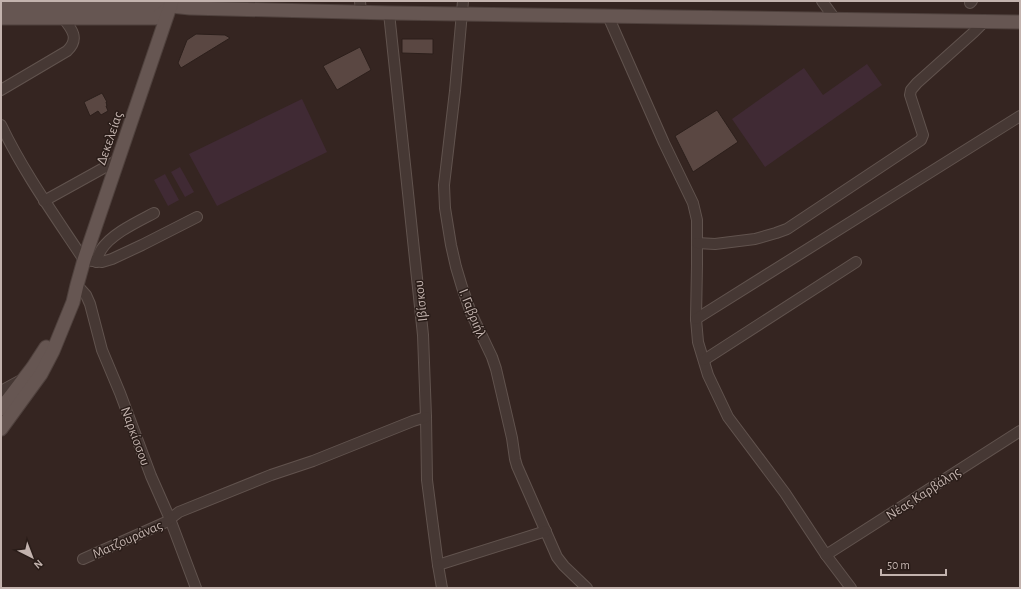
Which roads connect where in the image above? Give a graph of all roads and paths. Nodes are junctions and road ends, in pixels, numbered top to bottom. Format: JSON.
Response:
{"nodes":[{"id":1,"x":463,"y":1,"type":"edge"},
{"id":2,"x":822,"y":1,"type":"edge"},
{"id":3,"x":171,"y":3,"type":"edge"},
{"id":4,"x":361,"y":7,"type":"edge"},
{"id":5,"x":61,"y":8,"type":"edge"},
{"id":6,"x":5,"y":12,"type":"edge"},
{"id":7,"x":389,"y":13,"type":"junction"},
{"id":8,"x":461,"y":14,"type":"junction"},
{"id":9,"x":608,"y":16,"type":"junction"},
{"id":10,"x":835,"y":19,"type":"junction"},
{"id":11,"x":985,"y":21,"type":"junction"},
{"id":12,"x":1020,"y":22,"type":"edge"},
{"id":13,"x":1,"y":90,"type":"edge"},
{"id":14,"x":1020,"y":116,"type":"edge"},
{"id":15,"x":1,"y":125,"type":"edge"},
{"id":16,"x":5,"y":143,"type":"edge"},
{"id":17,"x":118,"y":160,"type":"junction"},
{"id":18,"x":44,"y":201,"type":"junction"},
{"id":19,"x":154,"y":213,"type":"dead end"},
{"id":20,"x":197,"y":217,"type":"dead end"},
{"id":21,"x":697,"y":243,"type":"junction"},
{"id":22,"x":90,"y":261,"type":"junction"},
{"id":23,"x":856,"y":262,"type":"dead end"},
{"id":24,"x":77,"y":285,"type":"junction"},
{"id":25,"x":696,"y":319,"type":"junction"},
{"id":26,"x":704,"y":360,"type":"junction"},
{"id":27,"x":26,"y":377,"type":"junction"},
{"id":28,"x":1,"y":391,"type":"edge"},
{"id":29,"x":1,"y":409,"type":"edge"},
{"id":30,"x":426,"y":417,"type":"junction"},
{"id":31,"x":1,"y":429,"type":"edge"},
{"id":32,"x":1020,"y":431,"type":"edge"},
{"id":33,"x":170,"y":519,"type":"junction"},
{"id":34,"x":546,"y":531,"type":"junction"},
{"id":35,"x":826,"y":555,"type":"junction"},
{"id":36,"x":83,"y":558,"type":"dead end"},
{"id":37,"x":438,"y":565,"type":"junction"},
{"id":38,"x":196,"y":588,"type":"edge"},
{"id":39,"x":442,"y":588,"type":"edge"},
{"id":40,"x":588,"y":588,"type":"edge"},
{"id":41,"x":851,"y":588,"type":"edge"}],
"edges":[{"from":1,"to":8,"type":"street","name":"Ι. Γαβριήλ"},
{"from":2,"to":10,"type":"street"},
{"from":3,"to":4,"type":"main road"},
{"from":3,"to":5,"type":"main road"},
{"from":3,"to":17,"type":"main road","name":"Δεκελείας"},
{"from":4,"to":7,"type":"main road"},
{"from":5,"to":6,"type":"main road"},
{"from":5,"to":13,"type":"street"},
{"from":7,"to":8,"type":"main road"},
{"from":7,"to":30,"type":"street","name":"Ιβίσκου"},
{"from":8,"to":9,"type":"main road"},
{"from":8,"to":34,"type":"street","name":"Ι. Γαβριήλ"},
{"from":9,"to":10,"type":"main road"},
{"from":9,"to":21,"type":"street"},
{"from":10,"to":11,"type":"main road"},
{"from":11,"to":12,"type":"main road"},
{"from":11,"to":21,"type":"street"},
{"from":14,"to":25,"type":"street"},
{"from":15,"to":16,"type":"street"},
{"from":16,"to":18,"type":"street"},
{"from":17,"to":18,"type":"street"},
{"from":17,"to":22,"type":"main road","name":"Δεκελείας"},
{"from":18,"to":22,"type":"street"},
{"from":19,"to":22,"type":"street"},
{"from":20,"to":22,"type":"street"},
{"from":21,"to":25,"type":"street"},
{"from":22,"to":24,"type":"main road","name":"Δεκελείας"},
{"from":23,"to":26,"type":"street"},
{"from":24,"to":27,"type":"main road","name":"Δεκελείας"},
{"from":24,"to":31,"type":"main road","name":"Δεκελείας"},
{"from":24,"to":33,"type":"street","name":"Ναρκίσσου"},
{"from":25,"to":26,"type":"street"},
{"from":26,"to":35,"type":"street"},
{"from":27,"to":28,"type":"street"},
{"from":27,"to":29,"type":"main road","name":"Δεκελείας"},
{"from":30,"to":33,"type":"street","name":"Ματζουράνας"},
{"from":30,"to":37,"type":"street","name":"Ιβίσκου"},
{"from":32,"to":35,"type":"street","name":"Νέας Καρβάλης"},
{"from":33,"to":36,"type":"street","name":"Ματζουράνας"},
{"from":33,"to":38,"type":"street","name":"Ναρκίσσου"},
{"from":34,"to":37,"type":"street"},
{"from":34,"to":40,"type":"street","name":"Ι. Γαβριήλ"},
{"from":35,"to":41,"type":"street"},
{"from":37,"to":39,"type":"street","name":"Ιβίσκου"}]}
